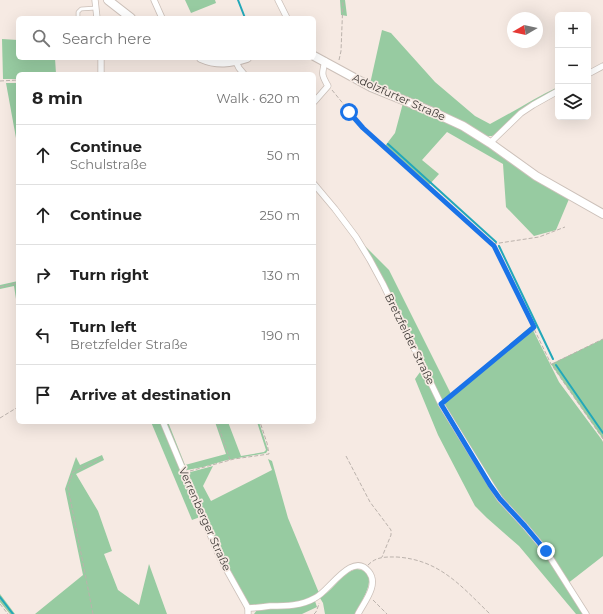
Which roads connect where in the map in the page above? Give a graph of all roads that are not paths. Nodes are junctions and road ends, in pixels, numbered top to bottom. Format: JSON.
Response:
{"nodes":[{"id":1,"x":96,"y":0,"type":"edge"},
{"id":2,"x":108,"y":0,"type":"edge"},
{"id":3,"x":154,"y":0,"type":"edge"},
{"id":4,"x":278,"y":0,"type":"edge"},
{"id":5,"x":96,"y":8,"type":"junction"},
{"id":6,"x":78,"y":16,"type":"edge"},
{"id":7,"x":97,"y":16,"type":"edge"},
{"id":8,"x":128,"y":16,"type":"edge"},
{"id":9,"x":161,"y":16,"type":"edge"},
{"id":10,"x":286,"y":16,"type":"edge"},
{"id":11,"x":316,"y":57,"type":"edge"},
{"id":12,"x":101,"y":60,"type":"edge"},
{"id":13,"x":205,"y":60,"type":"edge"},
{"id":14,"x":241,"y":60,"type":"edge"},
{"id":15,"x":324,"y":61,"type":"junction"},
{"id":16,"x":236,"y":62,"type":"junction"},
{"id":17,"x":603,"y":66,"type":"edge"},
{"id":18,"x":102,"y":72,"type":"edge"},
{"id":19,"x":242,"y":72,"type":"edge"},
{"id":20,"x":591,"y":72,"type":"edge"},
{"id":21,"x":555,"y":93,"type":"edge"},
{"id":22,"x":316,"y":100,"type":"edge"},
{"id":23,"x":490,"y":143,"type":"junction"},
{"id":24,"x":316,"y":186,"type":"edge"},
{"id":25,"x":603,"y":214,"type":"edge"},
{"id":26,"x":164,"y":424,"type":"edge"},
{"id":27,"x":248,"y":611,"type":"edge"},
{"id":28,"x":358,"y":614,"type":"edge"},
{"id":29,"x":586,"y":614,"type":"edge"}],
"edges":[{"from":1,"to":5,"type":"street"},
{"from":2,"to":8,"type":"main road"},
{"from":3,"to":9,"type":"street"},
{"from":4,"to":10,"type":"street"},
{"from":5,"to":6,"type":"lane"},
{"from":5,"to":7,"type":"street"},
{"from":11,"to":15,"type":"main road","name":"Adolzfurter Straße"},
{"from":12,"to":18,"type":"street"},
{"from":13,"to":16,"type":"main road"},
{"from":14,"to":16,"type":"main road"},
{"from":15,"to":22,"type":"street"},
{"from":15,"to":23,"type":"main road","name":"Adolzfurter Straße"},
{"from":16,"to":19,"type":"street"},
{"from":17,"to":20,"type":"street"},
{"from":21,"to":23,"type":"street"},
{"from":23,"to":25,"type":"main road","name":"Adolzfurter Straße"},
{"from":24,"to":29,"type":"street","name":"Bretzfelder Straße"},
{"from":26,"to":27,"type":"street","name":"Verrenberger Straße"},
{"from":27,"to":28,"type":"street"}]}
